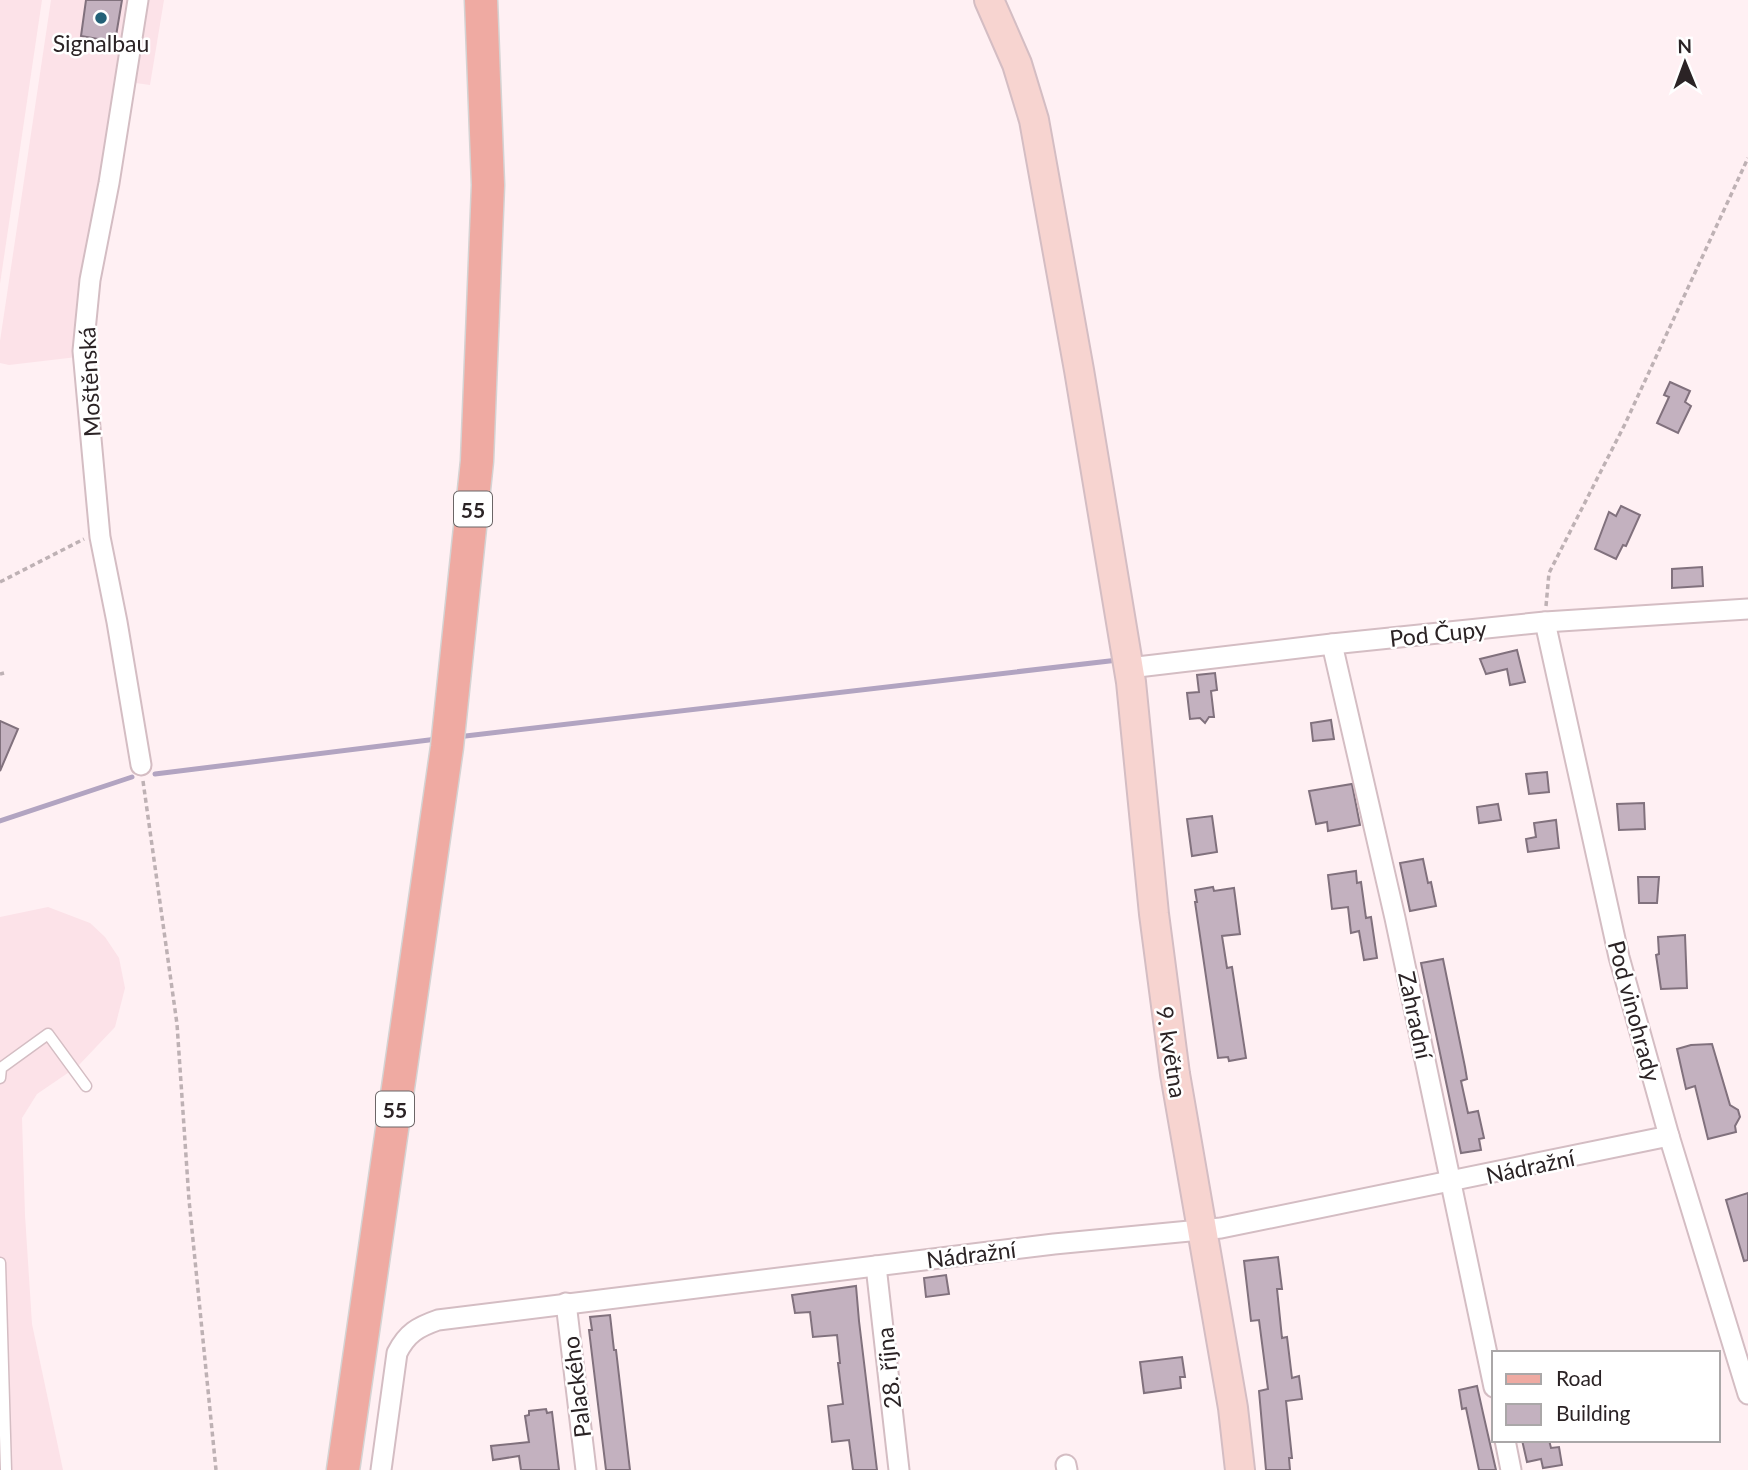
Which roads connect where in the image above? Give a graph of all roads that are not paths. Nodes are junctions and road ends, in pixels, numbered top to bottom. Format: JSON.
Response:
{"nodes":[{"id":1,"x":138,"y":0,"type":"edge"},
{"id":2,"x":481,"y":0,"type":"edge"},
{"id":3,"x":989,"y":0,"type":"edge"},
{"id":4,"x":1748,"y":609,"type":"edge"},
{"id":5,"x":1545,"y":622,"type":"junction"},
{"id":6,"x":1332,"y":644,"type":"junction"},
{"id":7,"x":1129,"y":668,"type":"junction"},
{"id":8,"x":141,"y":765,"type":"road end"},
{"id":9,"x":0,"y":1077,"type":"edge"},
{"id":10,"x":86,"y":1086,"type":"dead end"},
{"id":11,"x":1670,"y":1136,"type":"junction"},
{"id":12,"x":1451,"y":1182,"type":"junction"},
{"id":13,"x":1201,"y":1231,"type":"junction"},
{"id":14,"x":0,"y":1263,"type":"edge"},
{"id":15,"x":876,"y":1266,"type":"junction"},
{"id":16,"x":566,"y":1303,"type":"junction"},
{"id":17,"x":1492,"y":1377,"type":"edge"},
{"id":18,"x":1748,"y":1394,"type":"edge"},
{"id":19,"x":1505,"y":1442,"type":"edge"},
{"id":20,"x":6,"y":1470,"type":"edge"},
{"id":21,"x":343,"y":1470,"type":"edge"},
{"id":22,"x":381,"y":1470,"type":"edge"},
{"id":23,"x":586,"y":1470,"type":"edge"},
{"id":24,"x":899,"y":1470,"type":"edge"},
{"id":25,"x":1240,"y":1470,"type":"edge"},
{"id":26,"x":1511,"y":1470,"type":"edge"}],
"edges":[{"from":1,"to":8,"type":"street","name":"Moštěnská"},
{"from":2,"to":21,"type":"main road","number":"55"},
{"from":3,"to":7,"type":"street","name":"9. května"},
{"from":4,"to":5,"type":"street","name":"Pod Čupy"},
{"from":5,"to":6,"type":"street","name":"Pod Čupy"},
{"from":5,"to":11,"type":"street","name":"Pod vinohrady"},
{"from":6,"to":7,"type":"street","name":"Pod Čupy"},
{"from":6,"to":12,"type":"street","name":"Zahradní"},
{"from":7,"to":13,"type":"street","name":"9. května"},
{"from":9,"to":10,"type":"lane"},
{"from":11,"to":12,"type":"street","name":"Nádražní"},
{"from":11,"to":18,"type":"street","name":"Pod vinohrady"},
{"from":12,"to":13,"type":"street","name":"Nádražní"},
{"from":12,"to":17,"type":"street","name":"Zahradní"},
{"from":13,"to":15,"type":"street","name":"Nádražní"},
{"from":13,"to":25,"type":"street","name":"9. května"},
{"from":14,"to":20,"type":"lane"},
{"from":15,"to":16,"type":"street","name":"Nádražní"},
{"from":15,"to":24,"type":"street","name":"28. října"},
{"from":16,"to":22,"type":"street","name":"Nádražní"},
{"from":16,"to":23,"type":"street","name":"Palackého"},
{"from":19,"to":26,"type":"street"}]}
